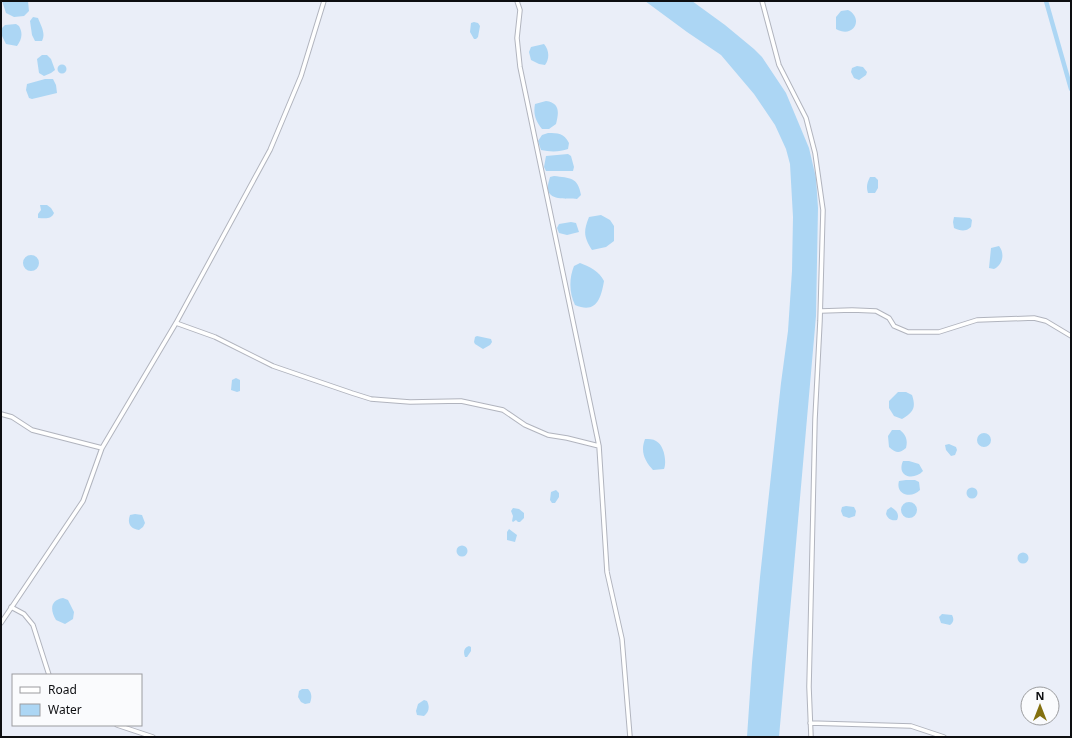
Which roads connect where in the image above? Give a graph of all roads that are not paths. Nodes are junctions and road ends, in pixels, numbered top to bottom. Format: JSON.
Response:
{"nodes":[{"id":1,"x":324,"y":1,"type":"edge"},
{"id":2,"x":517,"y":1,"type":"edge"},
{"id":3,"x":762,"y":1,"type":"edge"},
{"id":4,"x":821,"y":311,"type":"junction"},
{"id":5,"x":176,"y":323,"type":"junction"},
{"id":6,"x":1071,"y":336,"type":"edge"},
{"id":7,"x":1,"y":414,"type":"edge"},
{"id":8,"x":599,"y":446,"type":"junction"},
{"id":9,"x":102,"y":448,"type":"junction"},
{"id":10,"x":12,"y":607,"type":"junction"},
{"id":11,"x":1,"y":623,"type":"edge"},
{"id":12,"x":50,"y":674,"type":"edge"},
{"id":13,"x":810,"y":723,"type":"junction"},
{"id":14,"x":120,"y":726,"type":"edge"},
{"id":15,"x":153,"y":737,"type":"edge"},
{"id":16,"x":630,"y":737,"type":"edge"},
{"id":17,"x":811,"y":737,"type":"edge"},
{"id":18,"x":944,"y":737,"type":"edge"}],
"edges":[{"from":1,"to":5,"type":"street"},
{"from":2,"to":8,"type":"street"},
{"from":3,"to":4,"type":"street"},
{"from":4,"to":6,"type":"street"},
{"from":4,"to":13,"type":"street"},
{"from":5,"to":8,"type":"street"},
{"from":5,"to":9,"type":"street"},
{"from":7,"to":9,"type":"street"},
{"from":8,"to":16,"type":"street"},
{"from":9,"to":10,"type":"street"},
{"from":10,"to":11,"type":"street"},
{"from":10,"to":12,"type":"street"},
{"from":13,"to":17,"type":"street"},
{"from":13,"to":18,"type":"street"},
{"from":14,"to":15,"type":"street"}]}
